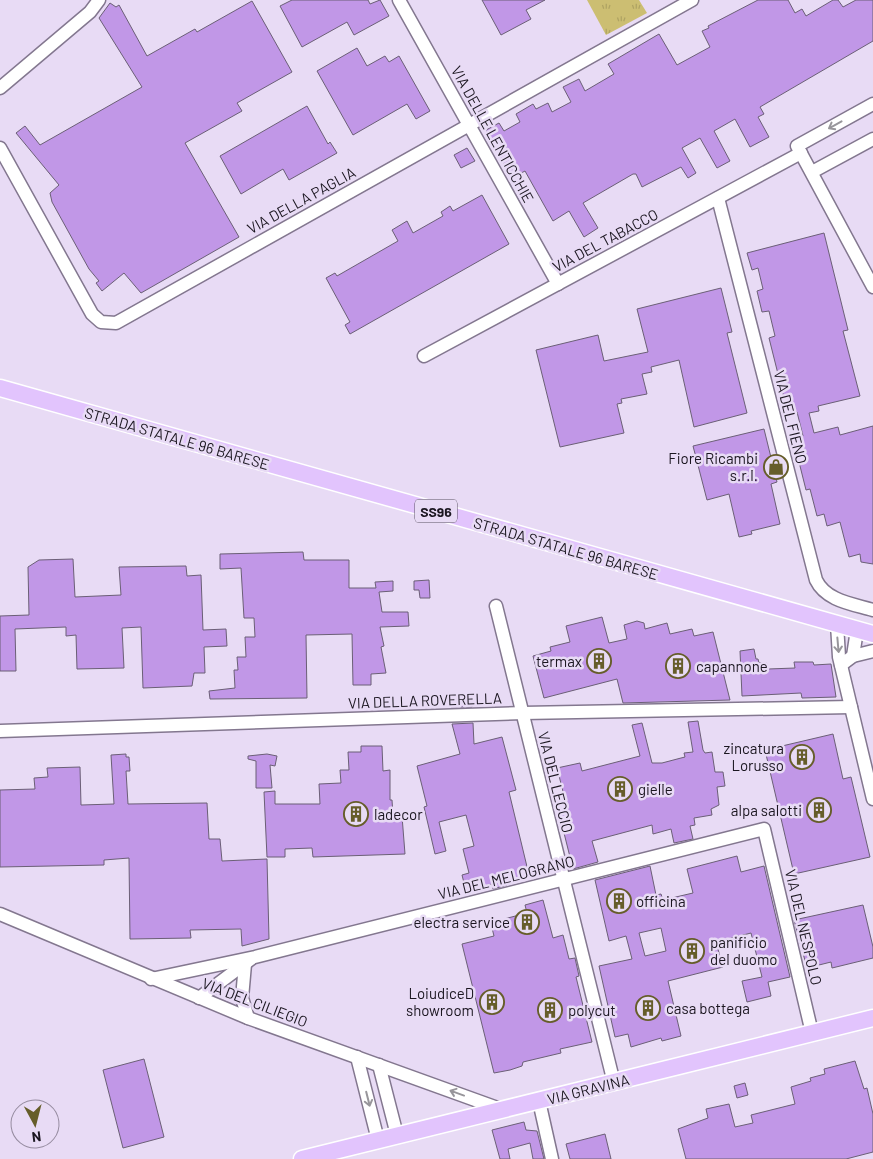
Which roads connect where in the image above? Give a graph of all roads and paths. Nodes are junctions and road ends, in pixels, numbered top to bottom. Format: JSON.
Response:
{"nodes":[{"id":1,"x":100,"y":0,"type":"edge"},
{"id":2,"x":399,"y":0,"type":"edge"},
{"id":3,"x":692,"y":0,"type":"edge"},
{"id":4,"x":0,"y":88,"type":"edge"},
{"id":5,"x":873,"y":104,"type":"edge"},
{"id":6,"x":469,"y":123,"type":"junction"},
{"id":7,"x":873,"y":139,"type":"edge"},
{"id":8,"x":0,"y":148,"type":"edge"},
{"id":9,"x":799,"y":149,"type":"junction"},
{"id":10,"x":812,"y":172,"type":"junction"},
{"id":11,"x":718,"y":198,"type":"junction"},
{"id":12,"x":558,"y":284,"type":"junction"},
{"id":13,"x":873,"y":286,"type":"edge"},
{"id":14,"x":424,"y":356,"type":"dead end"},
{"id":15,"x":0,"y":388,"type":"edge"},
{"id":16,"x":496,"y":606,"type":"dead end"},
{"id":17,"x":873,"y":610,"type":"edge"},
{"id":18,"x":838,"y":624,"type":"junction"},
{"id":19,"x":865,"y":632,"type":"edge"},
{"id":20,"x":873,"y":651,"type":"edge"},
{"id":21,"x":853,"y":656,"type":"junction"},
{"id":22,"x":842,"y":665,"type":"junction"},
{"id":23,"x":851,"y":707,"type":"junction"},
{"id":24,"x":523,"y":713,"type":"junction"},
{"id":25,"x":0,"y":731,"type":"edge"},
{"id":26,"x":873,"y":799,"type":"edge"},
{"id":27,"x":764,"y":829,"type":"joint"},
{"id":28,"x":564,"y":879,"type":"junction"},
{"id":29,"x":0,"y":914,"type":"edge"},
{"id":30,"x":250,"y":960,"type":"junction"},
{"id":31,"x":151,"y":979,"type":"junction"},
{"id":32,"x":199,"y":998,"type":"junction"},
{"id":33,"x":248,"y":1018,"type":"junction"},
{"id":34,"x":873,"y":1018,"type":"edge"},
{"id":35,"x":812,"y":1033,"type":"junction"},
{"id":36,"x":357,"y":1057,"type":"junction"},
{"id":37,"x":379,"y":1065,"type":"junction"},
{"id":38,"x":614,"y":1083,"type":"junction"},
{"id":39,"x":539,"y":1101,"type":"junction"},
{"id":40,"x":503,"y":1110,"type":"junction"},
{"id":41,"x":397,"y":1135,"type":"junction"},
{"id":42,"x":378,"y":1140,"type":"junction"},
{"id":43,"x":302,"y":1159,"type":"edge"},
{"id":44,"x":552,"y":1159,"type":"edge"}],
"edges":[{"from":1,"to":4,"type":"street"},
{"from":2,"to":6,"type":"street","name":"VIA DELLE LENTICCHIE"},
{"from":3,"to":6,"type":"street","name":"VIA DELLA PAGLIA"},
{"from":5,"to":9,"type":"street","name":"VIA DEL TABACCO","one_way":true},
{"from":6,"to":8,"type":"street","name":"VIA DELLA PAGLIA"},
{"from":6,"to":12,"type":"street","name":"VIA DELLE LENTICCHIE"},
{"from":7,"to":10,"type":"street"},
{"from":9,"to":10,"type":"street"},
{"from":9,"to":11,"type":"street","name":"VIA DEL TABACCO"},
{"from":10,"to":13,"type":"street"},
{"from":11,"to":12,"type":"street","name":"VIA DEL TABACCO"},
{"from":11,"to":17,"type":"street","name":"VIA DEL FIENO"},
{"from":12,"to":14,"type":"street","name":"VIA DEL TABACCO"},
{"from":15,"to":18,"type":"main road","name":"STRADA STATALE 96 BARESE","number":"SS96"},
{"from":16,"to":24,"type":"street","name":"VIA DEL LECCIO"},
{"from":18,"to":19,"type":"main road","name":"STRADA STATALE 96 BARESE","number":"SS96"},
{"from":18,"to":22,"type":"street","one_way":true},
{"from":19,"to":21,"type":"street"},
{"from":20,"to":21,"type":"street"},
{"from":21,"to":22,"type":"street"},
{"from":22,"to":23,"type":"street"},
{"from":23,"to":24,"type":"street","name":"VIA DELLA ROVERELLA"},
{"from":23,"to":26,"type":"street"},
{"from":24,"to":25,"type":"street","name":"VIA DELLA ROVERELLA"},
{"from":24,"to":28,"type":"street","name":"VIA DEL LECCIO"},
{"from":27,"to":28,"type":"street","name":"VIA DEL MELOGRANO"},
{"from":27,"to":35,"type":"street","name":"VIA DEL NESPOLO"},
{"from":28,"to":30,"type":"street","name":"VIA DEL MELOGRANO"},
{"from":28,"to":38,"type":"street","name":"VIA DEL LECCIO"},
{"from":29,"to":31,"type":"street","name":"VIA DEL CILIEGIO"},
{"from":30,"to":31,"type":"street","name":"VIA DEL MELOGRANO"},
{"from":30,"to":32,"type":"street"},
{"from":30,"to":33,"type":"street"},
{"from":31,"to":32,"type":"street","name":"VIA DEL CILIEGIO"},
{"from":32,"to":33,"type":"street","name":"VIA DEL CILIEGIO"},
{"from":33,"to":36,"type":"street","name":"VIA DEL CILIEGIO"},
{"from":34,"to":35,"type":"main road","name":"VIA GRAVINA"},
{"from":35,"to":38,"type":"main road","name":"VIA GRAVINA"},
{"from":36,"to":37,"type":"street","name":"VIA DEL CILIEGIO"},
{"from":36,"to":42,"type":"street","one_way":true},
{"from":40,"to":37,"type":"street","name":"VIA DEL CILIEGIO","one_way":true},
{"from":37,"to":41,"type":"street"},
{"from":38,"to":39,"type":"main road","name":"VIA GRAVINA"},
{"from":39,"to":40,"type":"main road","name":"VIA GRAVINA"},
{"from":39,"to":44,"type":"street"},
{"from":40,"to":41,"type":"main road","name":"VIA GRAVINA"},
{"from":41,"to":42,"type":"main road","name":"VIA GRAVINA"},
{"from":42,"to":43,"type":"main road","name":"VIA GRAVINA"}]}
